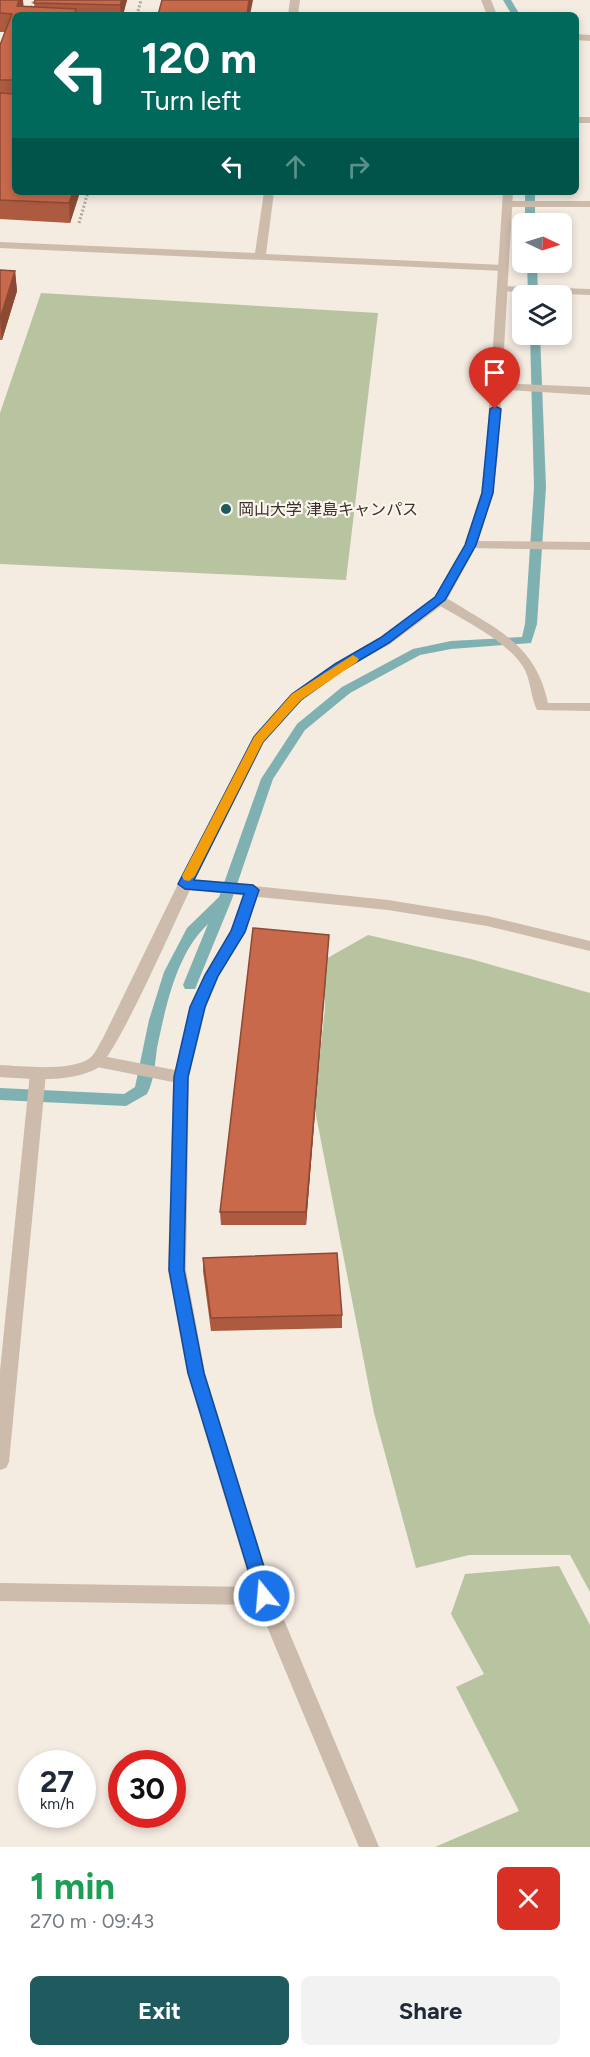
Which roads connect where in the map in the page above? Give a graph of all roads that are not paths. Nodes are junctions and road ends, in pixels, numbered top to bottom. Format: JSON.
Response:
{"nodes":[{"id":1,"x":269,"y":195,"type":"edge"},
{"id":2,"x":508,"y":198,"type":"edge"},
{"id":3,"x":590,"y":204,"type":"edge"},
{"id":4,"x":0,"y":245,"type":"edge"},
{"id":5,"x":260,"y":257,"type":"junction"},
{"id":6,"x":504,"y":268,"type":"junction"},
{"id":7,"x":503,"y":290,"type":"junction"},
{"id":8,"x":590,"y":292,"type":"edge"},
{"id":9,"x":497,"y":387,"type":"junction"},
{"id":10,"x":590,"y":391,"type":"edge"},
{"id":11,"x":471,"y":545,"type":"junction"},
{"id":12,"x":590,"y":546,"type":"edge"},
{"id":13,"x":440,"y":600,"type":"junction"},
{"id":14,"x":590,"y":707,"type":"edge"},
{"id":15,"x":185,"y":884,"type":"junction"},
{"id":16,"x":248,"y":890,"type":"junction"},
{"id":17,"x":590,"y":946,"type":"edge"},
{"id":18,"x":97,"y":1061,"type":"junction"},
{"id":19,"x":0,"y":1071,"type":"edge"},
{"id":20,"x":39,"y":1073,"type":"junction"},
{"id":21,"x":181,"y":1077,"type":"junction"},
{"id":22,"x":0,"y":1462,"type":"edge"},
{"id":23,"x":0,"y":1592,"type":"edge"},
{"id":24,"x":264,"y":1596,"type":"junction"},
{"id":25,"x":369,"y":1847,"type":"edge"}],
"edges":[{"from":1,"to":5,"type":"street"},
{"from":2,"to":3,"type":"street"},
{"from":2,"to":6,"type":"street"},
{"from":4,"to":5,"type":"street"},
{"from":5,"to":6,"type":"street"},
{"from":6,"to":7,"type":"street"},
{"from":7,"to":8,"type":"street"},
{"from":7,"to":9,"type":"street"},
{"from":9,"to":10,"type":"street"},
{"from":9,"to":11,"type":"street"},
{"from":11,"to":12,"type":"street"},
{"from":11,"to":13,"type":"street"},
{"from":13,"to":14,"type":"street"},
{"from":13,"to":15,"type":"street"},
{"from":15,"to":16,"type":"street"},
{"from":15,"to":18,"type":"street"},
{"from":16,"to":17,"type":"street"},
{"from":16,"to":21,"type":"street"},
{"from":18,"to":20,"type":"street"},
{"from":18,"to":21,"type":"street"},
{"from":19,"to":20,"type":"street"},
{"from":20,"to":22,"type":"street"},
{"from":21,"to":24,"type":"street"},
{"from":23,"to":24,"type":"street"},
{"from":24,"to":25,"type":"street"}]}
